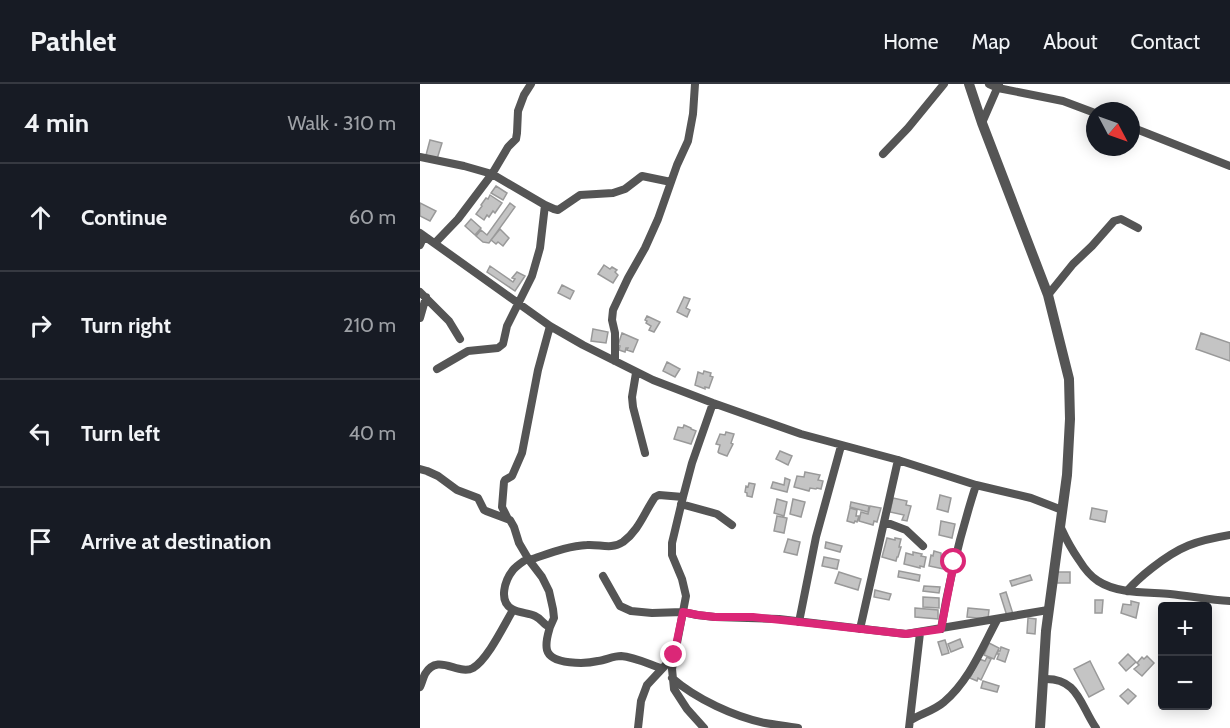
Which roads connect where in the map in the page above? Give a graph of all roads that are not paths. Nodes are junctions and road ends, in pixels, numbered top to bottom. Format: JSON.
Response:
{"nodes":[{"id":1,"x":531,"y":84,"type":"edge"},
{"id":2,"x":695,"y":84,"type":"edge"},
{"id":3,"x":944,"y":84,"type":"edge"},
{"id":4,"x":969,"y":84,"type":"edge"},
{"id":5,"x":989,"y":84,"type":"edge"},
{"id":6,"x":998,"y":86,"type":"edge"},
{"id":7,"x":1086,"y":110,"type":"edge"},
{"id":8,"x":982,"y":123,"type":"junction"},
{"id":9,"x":1140,"y":131,"type":"edge"},
{"id":10,"x":884,"y":154,"type":"dead end"},
{"id":11,"x":420,"y":157,"type":"edge"},
{"id":12,"x":1230,"y":166,"type":"edge"},
{"id":13,"x":492,"y":174,"type":"junction"},
{"id":14,"x":672,"y":182,"type":"junction"},
{"id":15,"x":545,"y":205,"type":"junction"},
{"id":16,"x":1138,"y":228,"type":"dead end"},
{"id":17,"x":422,"y":235,"type":"edge"},
{"id":18,"x":435,"y":243,"type":"junction"},
{"id":19,"x":420,"y":245,"type":"edge"},
{"id":20,"x":423,"y":295,"type":"edge"},
{"id":21,"x":1048,"y":295,"type":"junction"},
{"id":22,"x":518,"y":304,"type":"junction"},
{"id":23,"x":420,"y":318,"type":"edge"},
{"id":24,"x":550,"y":326,"type":"junction"},
{"id":25,"x":460,"y":339,"type":"dead end"},
{"id":26,"x":615,"y":361,"type":"junction"},
{"id":27,"x":437,"y":369,"type":"dead end"},
{"id":28,"x":636,"y":373,"type":"junction"},
{"id":29,"x":713,"y":404,"type":"junction"},
{"id":30,"x":841,"y":446,"type":"junction"},
{"id":31,"x":645,"y":453,"type":"dead end"},
{"id":32,"x":898,"y":460,"type":"junction"},
{"id":33,"x":420,"y":469,"type":"edge"},
{"id":34,"x":976,"y":485,"type":"junction"},
{"id":35,"x":682,"y":501,"type":"junction"},
{"id":36,"x":1062,"y":510,"type":"junction"},
{"id":37,"x":508,"y":519,"type":"junction"},
{"id":38,"x":885,"y":522,"type":"junction"},
{"id":39,"x":732,"y":525,"type":"dead end"},
{"id":40,"x":1061,"y":528,"type":"junction"},
{"id":41,"x":1230,"y":535,"type":"edge"},
{"id":42,"x":923,"y":546,"type":"dead end"},
{"id":43,"x":528,"y":559,"type":"junction"},
{"id":44,"x":603,"y":576,"type":"dead end"},
{"id":45,"x":1127,"y":591,"type":"junction"},
{"id":46,"x":1230,"y":601,"type":"edge"},
{"id":47,"x":513,"y":610,"type":"junction"},
{"id":48,"x":1048,"y":610,"type":"junction"},
{"id":49,"x":683,"y":612,"type":"junction"},
{"id":50,"x":998,"y":620,"type":"junction"},
{"id":51,"x":799,"y":622,"type":"junction"},
{"id":52,"x":550,"y":627,"type":"junction"},
{"id":53,"x":860,"y":629,"type":"junction"},
{"id":54,"x":941,"y":629,"type":"junction"},
{"id":55,"x":920,"y":633,"type":"junction"},
{"id":56,"x":674,"y":655,"type":"junction"},
{"id":57,"x":661,"y":668,"type":"junction"},
{"id":58,"x":672,"y":678,"type":"junction"},
{"id":59,"x":1043,"y":679,"type":"junction"},
{"id":60,"x":420,"y":687,"type":"edge"},
{"id":61,"x":910,"y":724,"type":"edge"},
{"id":62,"x":638,"y":728,"type":"edge"},
{"id":63,"x":704,"y":728,"type":"edge"},
{"id":64,"x":798,"y":728,"type":"edge"},
{"id":65,"x":1040,"y":728,"type":"edge"},
{"id":66,"x":1096,"y":728,"type":"edge"}],
"edges":[{"from":1,"to":13,"type":"street"},
{"from":2,"to":14,"type":"street"},
{"from":3,"to":10,"type":"street"},
{"from":4,"to":8,"type":"street"},
{"from":5,"to":6,"type":"street"},
{"from":6,"to":7,"type":"street"},
{"from":6,"to":8,"type":"street"},
{"from":8,"to":21,"type":"street"},
{"from":9,"to":12,"type":"street"},
{"from":11,"to":13,"type":"street"},
{"from":13,"to":15,"type":"street"},
{"from":13,"to":18,"type":"street"},
{"from":14,"to":15,"type":"street"},
{"from":14,"to":26,"type":"street"},
{"from":15,"to":22,"type":"street"},
{"from":16,"to":21,"type":"street"},
{"from":17,"to":18,"type":"street"},
{"from":17,"to":19,"type":"street"},
{"from":18,"to":22,"type":"street"},
{"from":20,"to":23,"type":"street"},
{"from":20,"to":25,"type":"street"},
{"from":21,"to":36,"type":"street"},
{"from":22,"to":24,"type":"street"},
{"from":22,"to":27,"type":"street"},
{"from":24,"to":26,"type":"street"},
{"from":24,"to":37,"type":"street"},
{"from":26,"to":28,"type":"street"},
{"from":28,"to":29,"type":"street"},
{"from":28,"to":31,"type":"street"},
{"from":29,"to":30,"type":"street"},
{"from":29,"to":35,"type":"street"},
{"from":30,"to":32,"type":"street"},
{"from":30,"to":51,"type":"street"},
{"from":32,"to":34,"type":"street"},
{"from":32,"to":38,"type":"street"},
{"from":33,"to":37,"type":"street"},
{"from":34,"to":36,"type":"street"},
{"from":34,"to":54,"type":"street"},
{"from":35,"to":39,"type":"street"},
{"from":35,"to":43,"type":"street"},
{"from":35,"to":49,"type":"street"},
{"from":36,"to":40,"type":"street"},
{"from":37,"to":43,"type":"street"},
{"from":38,"to":42,"type":"street"},
{"from":38,"to":53,"type":"street"},
{"from":40,"to":45,"type":"street"},
{"from":40,"to":48,"type":"street"},
{"from":41,"to":45,"type":"street"},
{"from":43,"to":47,"type":"street"},
{"from":43,"to":52,"type":"street"},
{"from":44,"to":49,"type":"street"},
{"from":45,"to":46,"type":"street"},
{"from":47,"to":52,"type":"street"},
{"from":47,"to":60,"type":"street"},
{"from":48,"to":50,"type":"street"},
{"from":48,"to":59,"type":"street"},
{"from":49,"to":51,"type":"street"},
{"from":49,"to":56,"type":"street"},
{"from":50,"to":54,"type":"street"},
{"from":50,"to":61,"type":"street"},
{"from":51,"to":53,"type":"street"},
{"from":52,"to":57,"type":"street"},
{"from":53,"to":55,"type":"street"},
{"from":54,"to":55,"type":"street"},
{"from":55,"to":61,"type":"street"},
{"from":56,"to":57,"type":"street"},
{"from":56,"to":58,"type":"street"},
{"from":57,"to":62,"type":"street"},
{"from":58,"to":63,"type":"street"},
{"from":58,"to":64,"type":"street"},
{"from":59,"to":65,"type":"street"},
{"from":59,"to":66,"type":"street"}]}
